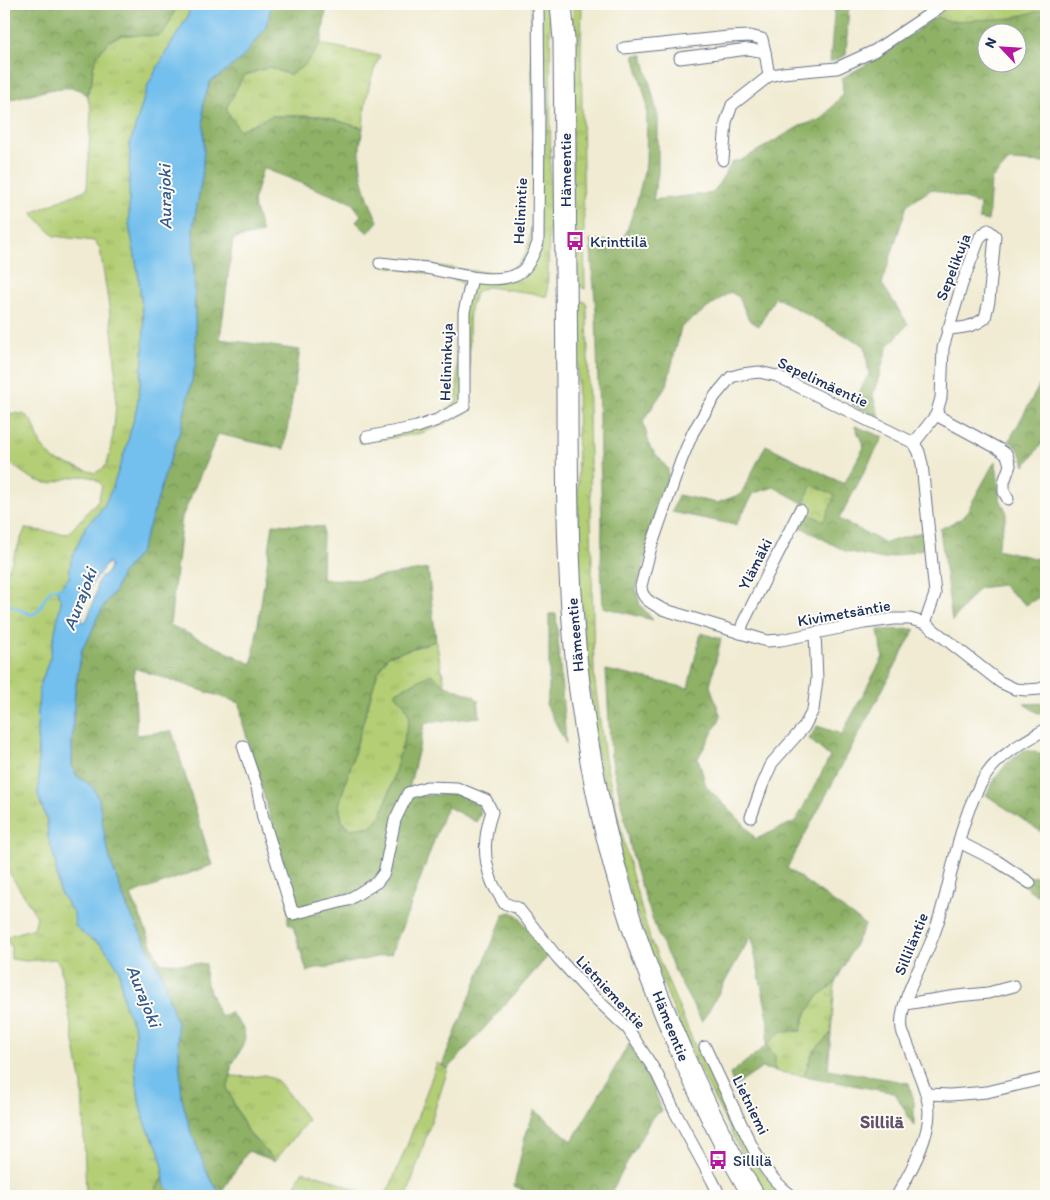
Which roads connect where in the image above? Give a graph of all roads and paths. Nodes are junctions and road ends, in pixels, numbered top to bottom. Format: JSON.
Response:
{"nodes":[{"id":1,"x":538,"y":4,"type":"edge"},
{"id":2,"x":561,"y":4,"type":"edge"},
{"id":3,"x":568,"y":4,"type":"edge"},
{"id":4,"x":943,"y":4,"type":"edge"},
{"id":5,"x":564,"y":40,"type":"junction"},
{"id":6,"x":624,"y":48,"type":"dead end"},
{"id":7,"x":765,"y":52,"type":"junction"},
{"id":8,"x":680,"y":58,"type":"dead end"},
{"id":9,"x":769,"y":76,"type":"junction"},
{"id":10,"x":723,"y":160,"type":"dead end"},
{"id":11,"x":380,"y":263,"type":"dead end"},
{"id":12,"x":472,"y":278,"type":"junction"},
{"id":13,"x":948,"y":329,"type":"junction"},
{"id":14,"x":936,"y":415,"type":"junction"},
{"id":15,"x":367,"y":437,"type":"dead end"},
{"id":16,"x":914,"y":444,"type":"junction"},
{"id":17,"x":1008,"y":499,"type":"dead end"},
{"id":18,"x":800,"y":510,"type":"dead end"},
{"id":19,"x":641,"y":586,"type":"joint"},
{"id":20,"x":925,"y":623,"type":"junction"},
{"id":21,"x":740,"y":632,"type":"junction"},
{"id":22,"x":815,"y":634,"type":"junction"},
{"id":23,"x":1046,"y":686,"type":"edge"},
{"id":24,"x":1046,"y":729,"type":"edge"},
{"id":25,"x":243,"y":746,"type":"dead end"},
{"id":26,"x":751,"y":818,"type":"dead end"},
{"id":27,"x":959,"y":842,"type":"junction"},
{"id":28,"x":1030,"y":883,"type":"dead end"},
{"id":29,"x":1014,"y":986,"type":"dead end"},
{"id":30,"x":905,"y":1004,"type":"junction"},
{"id":31,"x":705,"y":1048,"type":"dead end"},
{"id":32,"x":1046,"y":1078,"type":"edge"},
{"id":33,"x":927,"y":1094,"type":"junction"},
{"id":34,"x":720,"y":1196,"type":"edge"},
{"id":35,"x":754,"y":1196,"type":"edge"},
{"id":36,"x":792,"y":1196,"type":"edge"},
{"id":37,"x":897,"y":1196,"type":"edge"}],
"edges":[{"from":1,"to":12,"type":"street","name":"Helinintie"},
{"from":2,"to":5,"type":"highway","name":"Hämeentie"},
{"from":3,"to":5,"type":"highway","name":"Hämeentie"},
{"from":4,"to":9,"type":"street"},
{"from":5,"to":35,"type":"highway","name":"Hämeentie"},
{"from":6,"to":7,"type":"street"},
{"from":7,"to":8,"type":"street"},
{"from":7,"to":9,"type":"street"},
{"from":9,"to":10,"type":"street"},
{"from":11,"to":12,"type":"street","name":"Helinintie"},
{"from":12,"to":15,"type":"street","name":"Helininkuja"},
{"from":13,"to":13,"type":"street","name":"Sepelikuja"},
{"from":13,"to":14,"type":"street","name":"Sepelikuja"},
{"from":14,"to":16,"type":"street","name":"Sepelikuja"},
{"from":14,"to":17,"type":"street"},
{"from":16,"to":19,"type":"street","name":"Sepelimäentie"},
{"from":16,"to":20,"type":"street"},
{"from":18,"to":21,"type":"street","name":"Ylämäki"},
{"from":19,"to":21,"type":"street","name":"Kivimetsäntie"},
{"from":20,"to":22,"type":"street","name":"Kivimetsäntie"},
{"from":20,"to":23,"type":"street","name":"Kivimetsäntie"},
{"from":21,"to":22,"type":"street","name":"Kivimetsäntie"},
{"from":22,"to":26,"type":"street"},
{"from":24,"to":27,"type":"street","name":"Silliläntie"},
{"from":25,"to":34,"type":"street","name":"Lietniementie"},
{"from":27,"to":28,"type":"street"},
{"from":27,"to":30,"type":"street","name":"Silliläntie"},
{"from":29,"to":30,"type":"street"},
{"from":30,"to":33,"type":"street","name":"Silliläntie"},
{"from":31,"to":36,"type":"street","name":"Lietniemi"},
{"from":32,"to":33,"type":"street"},
{"from":33,"to":37,"type":"street","name":"Silliläntie"}]}
